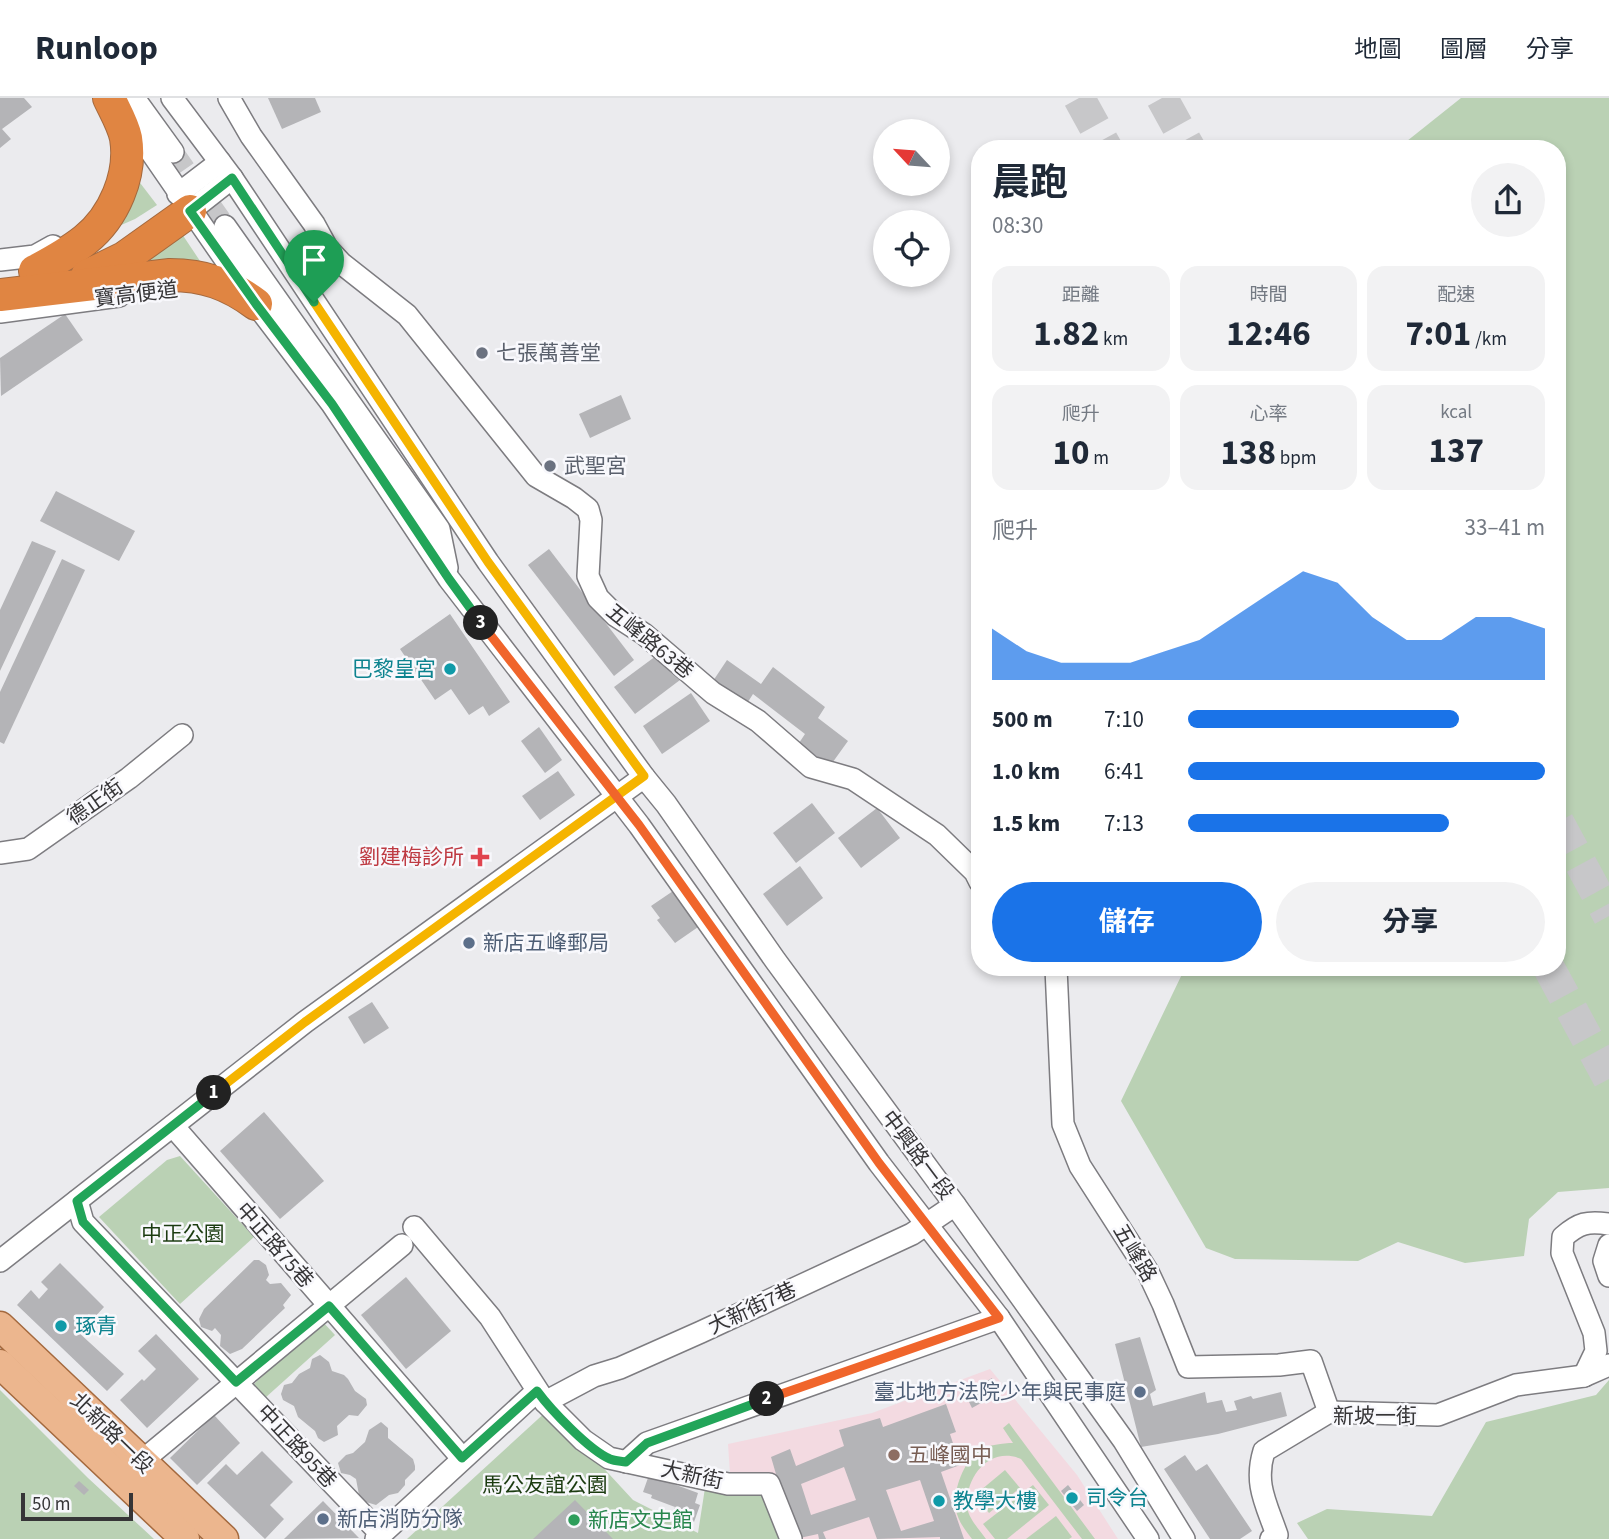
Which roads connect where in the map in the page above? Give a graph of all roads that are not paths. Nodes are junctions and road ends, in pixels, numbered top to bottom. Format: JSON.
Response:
{"nodes":[{"id":1,"x":104,"y":98,"type":"edge"},
{"id":2,"x":112,"y":98,"type":"edge"},
{"id":3,"x":134,"y":98,"type":"edge"},
{"id":4,"x":172,"y":98,"type":"edge"},
{"id":5,"x":229,"y":98,"type":"edge"},
{"id":6,"x":173,"y":152,"type":"tunnel mouth"},
{"id":7,"x":226,"y":170,"type":"junction"},
{"id":8,"x":184,"y":202,"type":"junction"},
{"id":9,"x":225,"y":226,"type":"tunnel mouth"},
{"id":10,"x":0,"y":260,"type":"edge"},
{"id":11,"x":35,"y":271,"type":"junction"},
{"id":12,"x":2,"y":294,"type":"edge"},
{"id":13,"x":261,"y":310,"type":"junction"},
{"id":14,"x":449,"y":579,"type":"junction"},
{"id":15,"x":182,"y":734,"type":"dead end"},
{"id":16,"x":644,"y":776,"type":"junction"},
{"id":17,"x":616,"y":797,"type":"junction"},
{"id":18,"x":0,"y":853,"type":"edge"},
{"id":19,"x":971,"y":868,"type":"edge"},
{"id":20,"x":1056,"y":976,"type":"edge"},
{"id":21,"x":173,"y":1126,"type":"junction"},
{"id":22,"x":77,"y":1201,"type":"junction"},
{"id":23,"x":955,"y":1205,"type":"junction"},
{"id":24,"x":1609,"y":1224,"type":"edge"},
{"id":25,"x":926,"y":1225,"type":"junction"},
{"id":26,"x":414,"y":1227,"type":"dead end"},
{"id":27,"x":402,"y":1245,"type":"dead end"},
{"id":28,"x":1609,"y":1245,"type":"edge"},
{"id":29,"x":0,"y":1261,"type":"edge"},
{"id":30,"x":1609,"y":1276,"type":"edge"},
{"id":31,"x":329,"y":1306,"type":"junction"},
{"id":32,"x":999,"y":1318,"type":"junction"},
{"id":33,"x":0,"y":1326,"type":"edge"},
{"id":34,"x":0,"y":1364,"type":"edge"},
{"id":35,"x":1609,"y":1364,"type":"edge"},
{"id":36,"x":1584,"y":1376,"type":"junction"},
{"id":37,"x":236,"y":1382,"type":"junction"},
{"id":38,"x":541,"y":1396,"type":"junction"},
{"id":39,"x":1329,"y":1412,"type":"junction"},
{"id":40,"x":462,"y":1458,"type":"junction"},
{"id":41,"x":142,"y":1461,"type":"junction"},
{"id":42,"x":626,"y":1462,"type":"junction"},
{"id":43,"x":379,"y":1536,"type":"edge"},
{"id":44,"x":185,"y":1539,"type":"edge"},
{"id":45,"x":224,"y":1539,"type":"edge"},
{"id":46,"x":791,"y":1539,"type":"edge"},
{"id":47,"x":1148,"y":1539,"type":"edge"},
{"id":48,"x":1184,"y":1539,"type":"edge"},
{"id":49,"x":1271,"y":1539,"type":"edge"}],
"edges":[{"from":1,"to":10,"type":"street"},
{"from":2,"to":8,"type":"street","name":"中興路一段"},
{"from":2,"to":11,"type":"highway"},
{"from":3,"to":6,"type":"street"},
{"from":4,"to":7,"type":"street","name":"中興路一段"},
{"from":5,"to":19,"type":"street","name":"五峰路63巷"},
{"from":7,"to":8,"type":"street"},
{"from":7,"to":16,"type":"street","name":"中興路一段"},
{"from":8,"to":11,"type":"highway"},
{"from":8,"to":12,"type":"highway"},
{"from":8,"to":13,"type":"street","name":"中興路一段"},
{"from":9,"to":14,"type":"street"},
{"from":11,"to":12,"type":"highway"},
{"from":12,"to":13,"type":"highway"},
{"from":13,"to":14,"type":"street","name":"中興路一段"},
{"from":14,"to":17,"type":"street","name":"中興路一段"},
{"from":15,"to":18,"type":"street","name":"德正街"},
{"from":16,"to":17,"type":"street"},
{"from":16,"to":23,"type":"street","name":"中興路一段"},
{"from":17,"to":21,"type":"street"},
{"from":17,"to":25,"type":"street","name":"中興路一段"},
{"from":20,"to":39,"type":"street","name":"五峰路"},
{"from":21,"to":22,"type":"street"},
{"from":21,"to":31,"type":"street","name":"中正路75巷"},
{"from":22,"to":29,"type":"street"},
{"from":22,"to":37,"type":"street","name":"中正路95巷"},
{"from":23,"to":25,"type":"street","name":"大新街7巷"},
{"from":23,"to":48,"type":"street","name":"中興路一段"},
{"from":24,"to":36,"type":"street"},
{"from":25,"to":32,"type":"street","name":"中興路一段"},
{"from":25,"to":38,"type":"street","name":"大新街7巷"},
{"from":26,"to":38,"type":"street","name":"大新街"},
{"from":27,"to":31,"type":"street"},
{"from":28,"to":30,"type":"street"},
{"from":31,"to":37,"type":"street"},
{"from":31,"to":40,"type":"street","name":"中正路75巷"},
{"from":32,"to":42,"type":"street"},
{"from":32,"to":47,"type":"street","name":"中興路一段"},
{"from":33,"to":41,"type":"main road","name":"北新路一段"},
{"from":34,"to":44,"type":"main road","name":"北新路一段"},
{"from":35,"to":36,"type":"street","name":"新坡一街"},
{"from":36,"to":39,"type":"street","name":"新坡一街"},
{"from":37,"to":41,"type":"street"},
{"from":37,"to":43,"type":"street","name":"中正路95巷"},
{"from":38,"to":40,"type":"street","name":"大新街7巷"},
{"from":38,"to":42,"type":"street","name":"大新街"},
{"from":39,"to":49,"type":"street","name":"新坡一街"},
{"from":40,"to":43,"type":"street","name":"大新街7巷"},
{"from":41,"to":45,"type":"main road","name":"北新路一段"},
{"from":42,"to":46,"type":"street","name":"大新街"}]}
